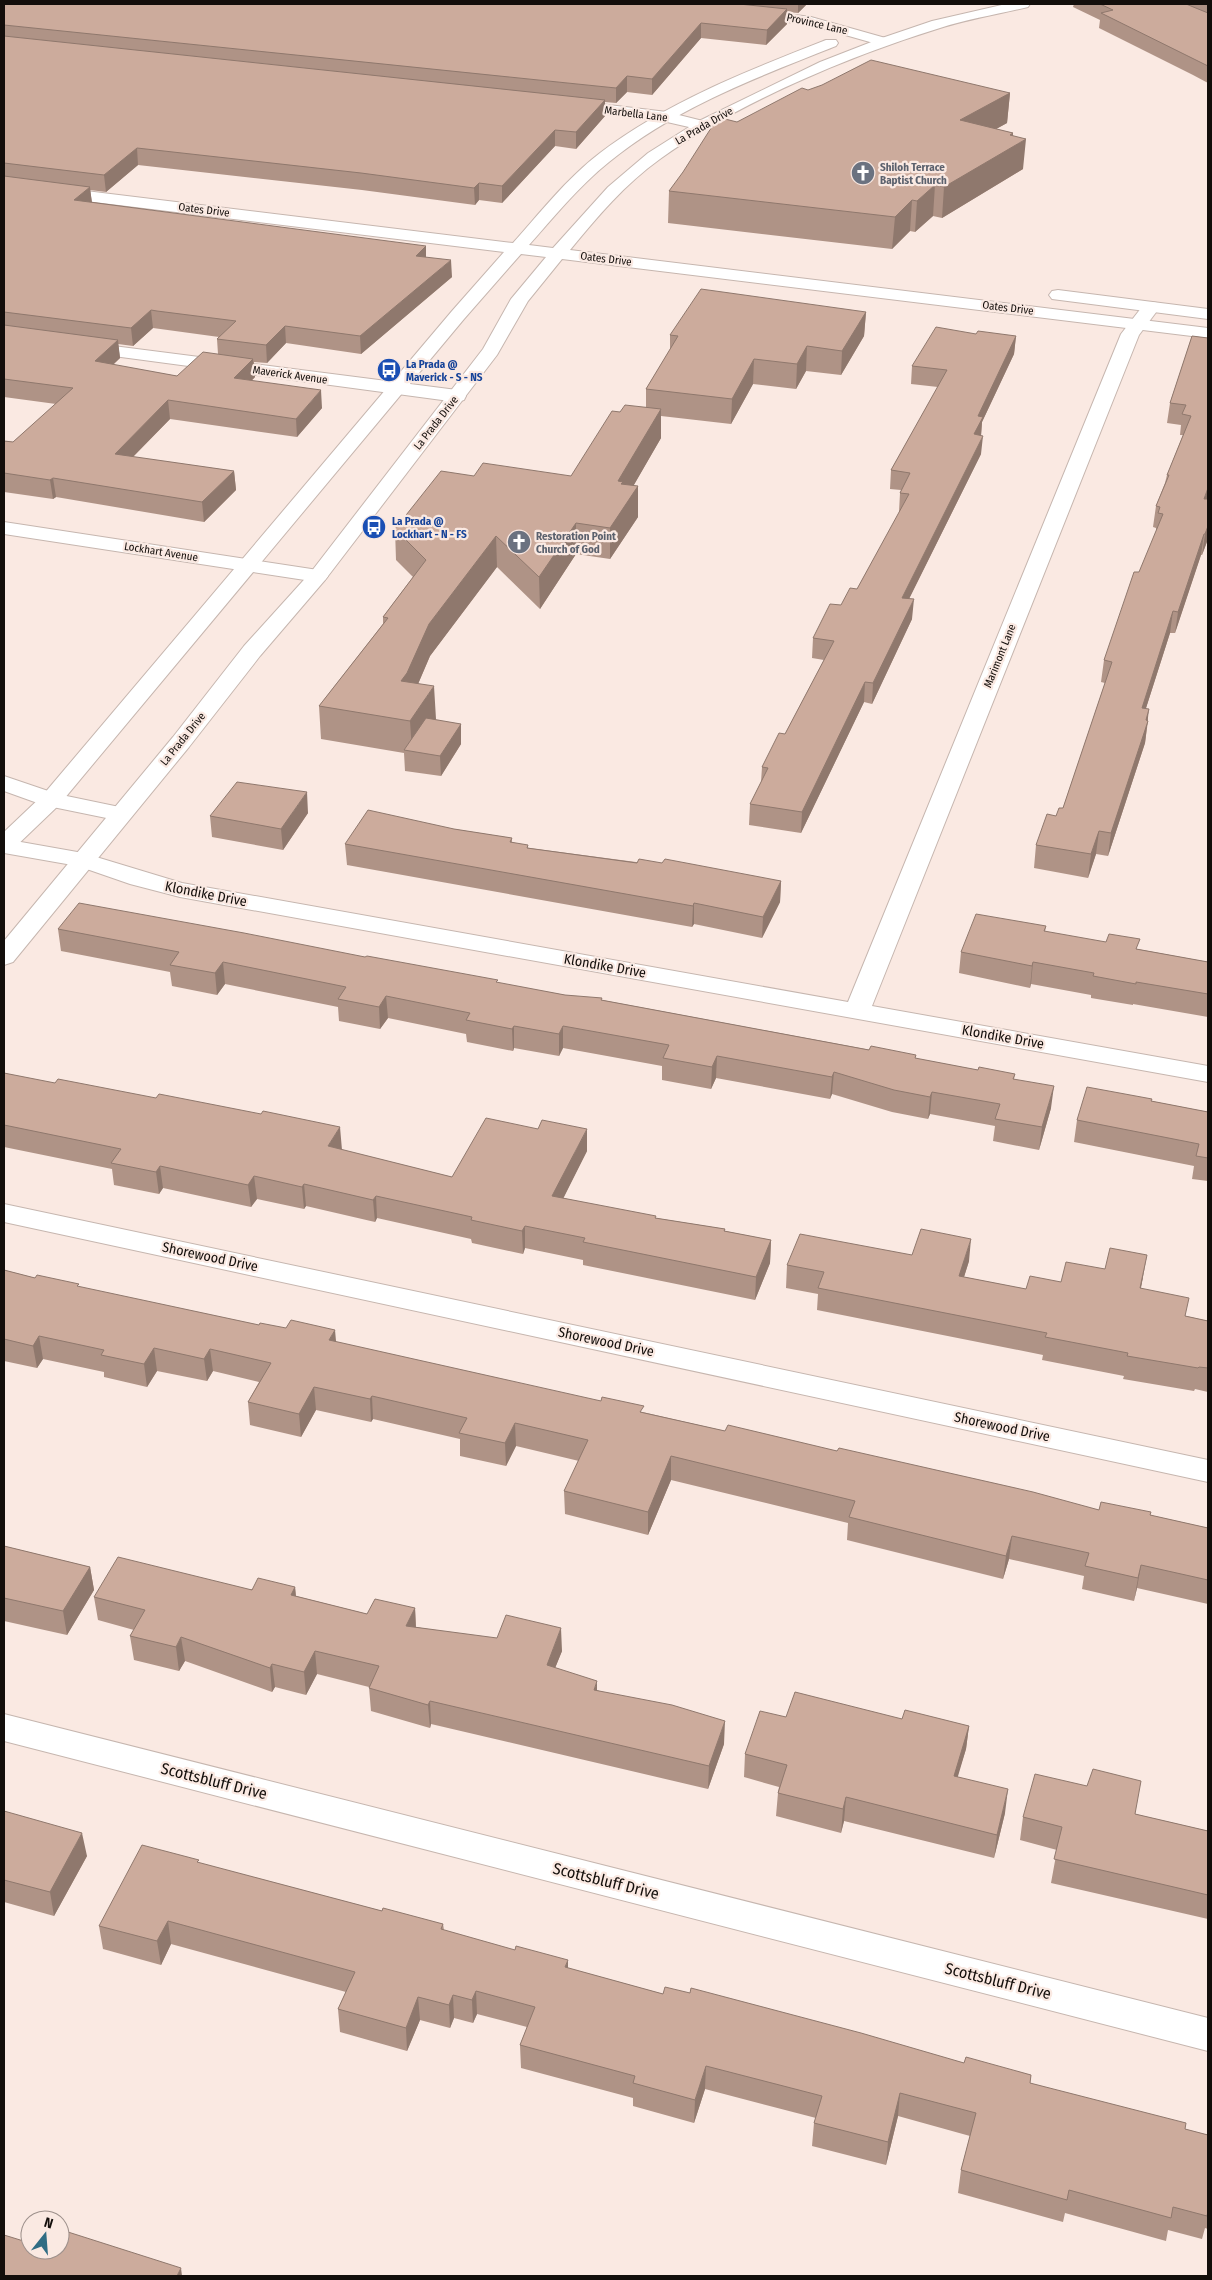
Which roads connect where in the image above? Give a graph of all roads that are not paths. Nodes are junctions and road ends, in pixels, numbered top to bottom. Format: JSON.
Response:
{"nodes":[{"id":1,"x":962,"y":4,"type":"edge"},
{"id":2,"x":1023,"y":4,"type":"edge"},
{"id":3,"x":734,"y":11,"type":"edge"},
{"id":4,"x":911,"y":17,"type":"dead end"},
{"id":5,"x":883,"y":25,"type":"dead end"},
{"id":6,"x":856,"y":33,"type":"junction"},
{"id":7,"x":884,"y":42,"type":"junction"},
{"id":8,"x":554,"y":104,"type":"edge"},
{"id":9,"x":667,"y":117,"type":"junction"},
{"id":10,"x":702,"y":125,"type":"junction"},
{"id":11,"x":4,"y":186,"type":"edge"},
{"id":12,"x":509,"y":229,"type":"dead end"},
{"id":13,"x":560,"y":235,"type":"junction"},
{"id":14,"x":516,"y":248,"type":"junction"},
{"id":15,"x":558,"y":253,"type":"junction"},
{"id":16,"x":1043,"y":294,"type":"dead end"},
{"id":17,"x":1151,"y":307,"type":"junction"},
{"id":18,"x":1208,"y":314,"type":"edge"},
{"id":19,"x":1136,"y":325,"type":"junction"},
{"id":20,"x":1208,"y":333,"type":"edge"},
{"id":21,"x":63,"y":344,"type":"edge"},
{"id":22,"x":396,"y":389,"type":"junction"},
{"id":23,"x":457,"y":396,"type":"junction"},
{"id":24,"x":4,"y":528,"type":"edge"},
{"id":25,"x":248,"y":566,"type":"junction"},
{"id":26,"x":318,"y":576,"type":"junction"},
{"id":27,"x":4,"y":783,"type":"edge"},
{"id":28,"x":51,"y":800,"type":"junction"},
{"id":29,"x":122,"y":814,"type":"junction"},
{"id":30,"x":4,"y":846,"type":"edge"},
{"id":31,"x":83,"y":860,"type":"junction"},
{"id":32,"x":4,"y":957,"type":"edge"},
{"id":33,"x":857,"y":1011,"type":"junction"},
{"id":34,"x":1208,"y":1074,"type":"edge"},
{"id":35,"x":4,"y":1213,"type":"edge"},
{"id":36,"x":1208,"y":1471,"type":"edge"},
{"id":37,"x":4,"y":1727,"type":"edge"},
{"id":38,"x":1208,"y":2035,"type":"edge"}],
"edges":[{"from":1,"to":4,"type":"main road"},
{"from":2,"to":7,"type":"main road","name":"La Prada Drive"},
{"from":3,"to":6,"type":"main road","name":"Province Lane"},
{"from":5,"to":6,"type":"main road","name":"La Prada Drive"},
{"from":6,"to":7,"type":"main road","name":"Province Lane"},
{"from":6,"to":9,"type":"main road","name":"La Prada Drive"},
{"from":7,"to":10,"type":"main road","name":"La Prada Drive"},
{"from":8,"to":9,"type":"main road","name":"Marbella Lane"},
{"from":9,"to":10,"type":"main road","name":"Marbella Lane"},
{"from":9,"to":13,"type":"main road","name":"La Prada Drive"},
{"from":10,"to":13,"type":"main road","name":"La Prada Drive"},
{"from":11,"to":14,"type":"main road","name":"Oates Drive"},
{"from":12,"to":13,"type":"main road"},
{"from":13,"to":14,"type":"main road","name":"La Prada Drive"},
{"from":13,"to":15,"type":"main road","name":"La Prada Drive"},
{"from":14,"to":15,"type":"main road","name":"Oates Drive"},
{"from":14,"to":22,"type":"main road","name":"La Prada Drive"},
{"from":15,"to":19,"type":"main road","name":"Oates Drive"},
{"from":15,"to":23,"type":"main road","name":"La Prada Drive"},
{"from":16,"to":17,"type":"main road","name":"Oates Drive"},
{"from":17,"to":18,"type":"main road","name":"Oates Drive"},
{"from":17,"to":19,"type":"main road","name":"Marimont Lane"},
{"from":19,"to":20,"type":"main road","name":"Oates Drive"},
{"from":19,"to":33,"type":"main road","name":"Marimont Lane"},
{"from":21,"to":22,"type":"main road","name":"Maverick Avenue"},
{"from":22,"to":23,"type":"main road","name":"Maverick Avenue"},
{"from":22,"to":25,"type":"main road","name":"La Prada Drive"},
{"from":23,"to":26,"type":"main road","name":"La Prada Drive"},
{"from":24,"to":25,"type":"main road","name":"Lockhart Avenue"},
{"from":25,"to":26,"type":"main road","name":"Lockhart Avenue"},
{"from":25,"to":28,"type":"main road","name":"La Prada Drive"},
{"from":26,"to":29,"type":"main road","name":"La Prada Drive"},
{"from":27,"to":28,"type":"main road"},
{"from":28,"to":29,"type":"main road"},
{"from":28,"to":30,"type":"main road","name":"La Prada Drive"},
{"from":29,"to":31,"type":"main road","name":"La Prada Drive"},
{"from":30,"to":31,"type":"main road","name":"Klondike Drive"},
{"from":31,"to":32,"type":"main road","name":"La Prada Drive"},
{"from":31,"to":33,"type":"main road","name":"Klondike Drive"},
{"from":33,"to":34,"type":"main road","name":"Klondike Drive"},
{"from":35,"to":36,"type":"main road","name":"Shorewood Drive"},
{"from":37,"to":38,"type":"main road","name":"Scottsbluff Drive"}]}
